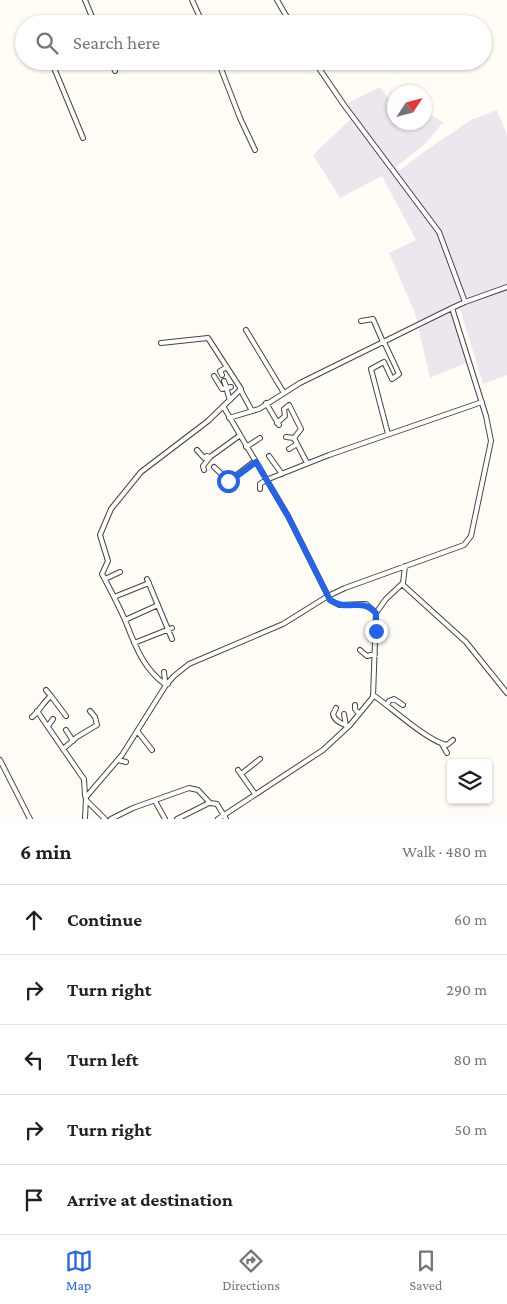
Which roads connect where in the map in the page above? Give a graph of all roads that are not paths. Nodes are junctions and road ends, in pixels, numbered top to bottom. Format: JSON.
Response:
{"nodes":[{"id":1,"x":85,"y":0,"type":"edge"},
{"id":2,"x":192,"y":0,"type":"edge"},
{"id":3,"x":277,"y":0,"type":"edge"},
{"id":4,"x":91,"y":15,"type":"edge"},
{"id":5,"x":199,"y":15,"type":"edge"},
{"id":6,"x":286,"y":15,"type":"edge"},
{"id":7,"x":55,"y":70,"type":"edge"},
{"id":8,"x":221,"y":70,"type":"edge"},
{"id":9,"x":320,"y":70,"type":"edge"},
{"id":10,"x":83,"y":138,"type":"dead end"},
{"id":11,"x":255,"y":150,"type":"dead end"},
{"id":12,"x":507,"y":287,"type":"edge"},
{"id":13,"x":465,"y":302,"type":"junction"},
{"id":14,"x":452,"y":308,"type":"junction"},
{"id":15,"x":361,"y":321,"type":"dead end"},
{"id":16,"x":246,"y":330,"type":"dead end"},
{"id":17,"x":383,"y":342,"type":"junction"},
{"id":18,"x":161,"y":343,"type":"dead end"},
{"id":19,"x":392,"y":358,"type":"junction"},
{"id":20,"x":384,"y":362,"type":"junction"},
{"id":21,"x":228,"y":367,"type":"junction"},
{"id":22,"x":222,"y":374,"type":"dead end"},
{"id":23,"x":214,"y":376,"type":"dead end"},
{"id":24,"x":224,"y":380,"type":"dead end"},
{"id":25,"x":228,"y":388,"type":"junction"},
{"id":26,"x":240,"y":390,"type":"junction"},
{"id":27,"x":284,"y":393,"type":"junction"},
{"id":28,"x":230,"y":400,"type":"junction"},
{"id":29,"x":482,"y":402,"type":"junction"},
{"id":30,"x":266,"y":403,"type":"junction"},
{"id":31,"x":222,"y":406,"type":"junction"},
{"id":32,"x":252,"y":411,"type":"junction"},
{"id":33,"x":229,"y":418,"type":"junction"},
{"id":34,"x":388,"y":434,"type":"junction"},
{"id":35,"x":239,"y":436,"type":"junction"},
{"id":36,"x":286,"y":437,"type":"dead end"},
{"id":37,"x":260,"y":438,"type":"dead end"},
{"id":38,"x":294,"y":438,"type":"junction"},
{"id":39,"x":297,"y":444,"type":"junction"},
{"id":40,"x":246,"y":447,"type":"junction"},
{"id":41,"x":289,"y":449,"type":"dead end"},
{"id":42,"x":198,"y":450,"type":"dead end"},
{"id":43,"x":269,"y":456,"type":"dead end"},
{"id":44,"x":210,"y":457,"type":"junction"},
{"id":45,"x":256,"y":462,"type":"junction"},
{"id":46,"x":307,"y":463,"type":"junction"},
{"id":47,"x":214,"y":467,"type":"dead end"},
{"id":48,"x":204,"y":470,"type":"dead end"},
{"id":49,"x":282,"y":474,"type":"junction"},
{"id":50,"x":266,"y":480,"type":"junction"},
{"id":51,"x":260,"y":489,"type":"dead end"},
{"id":52,"x":405,"y":566,"type":"junction"},
{"id":53,"x":120,"y":572,"type":"dead end"},
{"id":54,"x":105,"y":579,"type":"junction"},
{"id":55,"x":402,"y":584,"type":"junction"},
{"id":56,"x":328,"y":596,"type":"junction"},
{"id":57,"x":114,"y":597,"type":"junction"},
{"id":58,"x":158,"y":605,"type":"junction"},
{"id":59,"x":376,"y":613,"type":"junction"},
{"id":60,"x":125,"y":620,"type":"junction"},
{"id":61,"x":170,"y":629,"type":"junction"},
{"id":62,"x":172,"y":639,"type":"dead end"},
{"id":63,"x":134,"y":643,"type":"junction"},
{"id":64,"x":360,"y":650,"type":"dead end"},
{"id":65,"x":376,"y":654,"type":"junction"},
{"id":66,"x":164,"y":672,"type":"dead end"},
{"id":67,"x":167,"y":685,"type":"junction"},
{"id":68,"x":46,"y":690,"type":"dead end"},
{"id":69,"x":507,"y":694,"type":"edge"},
{"id":70,"x":373,"y":695,"type":"junction"},
{"id":71,"x":51,"y":696,"type":"junction"},
{"id":72,"x":355,"y":705,"type":"dead end"},
{"id":73,"x":388,"y":705,"type":"junction"},
{"id":74,"x":403,"y":705,"type":"dead end"},
{"id":75,"x":336,"y":708,"type":"dead end"},
{"id":76,"x":90,"y":711,"type":"dead end"},
{"id":77,"x":37,"y":712,"type":"junction"},
{"id":78,"x":344,"y":714,"type":"dead end"},
{"id":79,"x":358,"y":714,"type":"junction"},
{"id":80,"x":66,"y":716,"type":"dead end"},
{"id":81,"x":32,"y":717,"type":"dead end"},
{"id":82,"x":53,"y":719,"type":"dead end"},
{"id":83,"x":48,"y":726,"type":"junction"},
{"id":84,"x":347,"y":726,"type":"junction"},
{"id":85,"x":66,"y":730,"type":"dead end"},
{"id":86,"x":138,"y":732,"type":"junction"},
{"id":87,"x":453,"y":740,"type":"dead end"},
{"id":88,"x":73,"y":741,"type":"junction"},
{"id":89,"x":442,"y":744,"type":"junction"},
{"id":90,"x":63,"y":748,"type":"junction"},
{"id":91,"x":152,"y":750,"type":"dead end"},
{"id":92,"x":447,"y":753,"type":"dead end"},
{"id":93,"x":260,"y":759,"type":"dead end"},
{"id":94,"x":0,"y":760,"type":"edge"},
{"id":95,"x":118,"y":760,"type":"junction"},
{"id":96,"x":126,"y":762,"type":"dead end"},
{"id":97,"x":250,"y":777,"type":"dead end"},
{"id":98,"x":246,"y":782,"type":"junction"},
{"id":99,"x":258,"y":787,"type":"dead end"},
{"id":100,"x":254,"y":793,"type":"junction"},
{"id":101,"x":86,"y":798,"type":"junction"},
{"id":102,"x":155,"y":801,"type":"junction"},
{"id":103,"x":209,"y":803,"type":"junction"},
{"id":104,"x":120,"y":817,"type":"edge"},
{"id":105,"x":225,"y":817,"type":"edge"},
{"id":106,"x":30,"y":819,"type":"edge"},
{"id":107,"x":85,"y":819,"type":"edge"},
{"id":108,"x":105,"y":819,"type":"edge"},
{"id":109,"x":111,"y":819,"type":"edge"},
{"id":110,"x":165,"y":819,"type":"edge"},
{"id":111,"x":177,"y":819,"type":"edge"},
{"id":112,"x":218,"y":819,"type":"edge"}],
"edges":[{"from":1,"to":4,"type":"street"},
{"from":2,"to":5,"type":"street"},
{"from":3,"to":6,"type":"street"},
{"from":7,"to":10,"type":"street"},
{"from":8,"to":11,"type":"street"},
{"from":9,"to":13,"type":"street"},
{"from":12,"to":13,"type":"street"},
{"from":13,"to":14,"type":"street"},
{"from":14,"to":17,"type":"street"},
{"from":14,"to":29,"type":"street"},
{"from":15,"to":17,"type":"street"},
{"from":16,"to":27,"type":"street"},
{"from":17,"to":19,"type":"street"},
{"from":17,"to":27,"type":"street"},
{"from":18,"to":21,"type":"street"},
{"from":19,"to":20,"type":"street"},
{"from":19,"to":20,"type":"street"},
{"from":20,"to":34,"type":"street"},
{"from":21,"to":22,"type":"street"},
{"from":21,"to":26,"type":"street"},
{"from":23,"to":25,"type":"street"},
{"from":24,"to":25,"type":"street"},
{"from":25,"to":28,"type":"street"},
{"from":26,"to":28,"type":"street"},
{"from":26,"to":32,"type":"street"},
{"from":27,"to":30,"type":"street"},
{"from":28,"to":31,"type":"street"},
{"from":29,"to":34,"type":"street"},
{"from":29,"to":52,"type":"street"},
{"from":30,"to":32,"type":"street"},
{"from":30,"to":38,"type":"street"},
{"from":31,"to":33,"type":"street"},
{"from":31,"to":54,"type":"street"},
{"from":32,"to":33,"type":"street"},
{"from":33,"to":35,"type":"street"},
{"from":34,"to":46,"type":"street"},
{"from":35,"to":40,"type":"street"},
{"from":35,"to":44,"type":"street"},
{"from":36,"to":38,"type":"street"},
{"from":37,"to":40,"type":"street"},
{"from":38,"to":39,"type":"street"},
{"from":39,"to":41,"type":"street"},
{"from":39,"to":46,"type":"street"},
{"from":40,"to":45,"type":"street"},
{"from":42,"to":44,"type":"street"},
{"from":43,"to":49,"type":"street"},
{"from":44,"to":48,"type":"street"},
{"from":45,"to":47,"type":"street"},
{"from":45,"to":50,"type":"street"},
{"from":46,"to":49,"type":"street"},
{"from":49,"to":50,"type":"street"},
{"from":50,"to":51,"type":"street"},
{"from":50,"to":56,"type":"street"},
{"from":52,"to":55,"type":"street"},
{"from":52,"to":56,"type":"street"},
{"from":53,"to":54,"type":"street"},
{"from":54,"to":57,"type":"street"},
{"from":55,"to":59,"type":"street"},
{"from":55,"to":69,"type":"street"},
{"from":56,"to":59,"type":"street"},
{"from":56,"to":67,"type":"street"},
{"from":57,"to":58,"type":"street"},
{"from":57,"to":60,"type":"street"},
{"from":58,"to":60,"type":"street"},
{"from":58,"to":61,"type":"street"},
{"from":59,"to":65,"type":"street"},
{"from":60,"to":63,"type":"street"},
{"from":61,"to":62,"type":"street"},
{"from":61,"to":63,"type":"street"},
{"from":63,"to":67,"type":"street"},
{"from":64,"to":65,"type":"street"},
{"from":65,"to":70,"type":"street"},
{"from":66,"to":67,"type":"street"},
{"from":67,"to":86,"type":"street"},
{"from":68,"to":71,"type":"street"},
{"from":70,"to":73,"type":"street"},
{"from":70,"to":79,"type":"street"},
{"from":71,"to":77,"type":"street"},
{"from":71,"to":80,"type":"street"},
{"from":72,"to":79,"type":"street"},
{"from":73,"to":74,"type":"street"},
{"from":73,"to":89,"type":"street"},
{"from":75,"to":84,"type":"street"},
{"from":76,"to":88,"type":"street"},
{"from":77,"to":81,"type":"street"},
{"from":77,"to":83,"type":"street"},
{"from":78,"to":84,"type":"street"},
{"from":79,"to":84,"type":"street"},
{"from":82,"to":83,"type":"street"},
{"from":83,"to":90,"type":"street"},
{"from":84,"to":100,"type":"street"},
{"from":85,"to":88,"type":"street"},
{"from":86,"to":91,"type":"street"},
{"from":86,"to":95,"type":"street"},
{"from":87,"to":89,"type":"street"},
{"from":88,"to":90,"type":"street"},
{"from":89,"to":92,"type":"street"},
{"from":90,"to":101,"type":"street"},
{"from":93,"to":98,"type":"street"},
{"from":94,"to":106,"type":"street"},
{"from":95,"to":96,"type":"street"},
{"from":95,"to":101,"type":"street"},
{"from":97,"to":98,"type":"street"},
{"from":98,"to":100,"type":"street"},
{"from":99,"to":100,"type":"street"},
{"from":100,"to":105,"type":"street"},
{"from":101,"to":107,"type":"street"},
{"from":101,"to":108,"type":"street"},
{"from":102,"to":103,"type":"street"},
{"from":102,"to":104,"type":"street"},
{"from":102,"to":110,"type":"street"},
{"from":103,"to":105,"type":"street"},
{"from":103,"to":111,"type":"street"},
{"from":104,"to":109,"type":"street"},
{"from":105,"to":112,"type":"street"}]}
